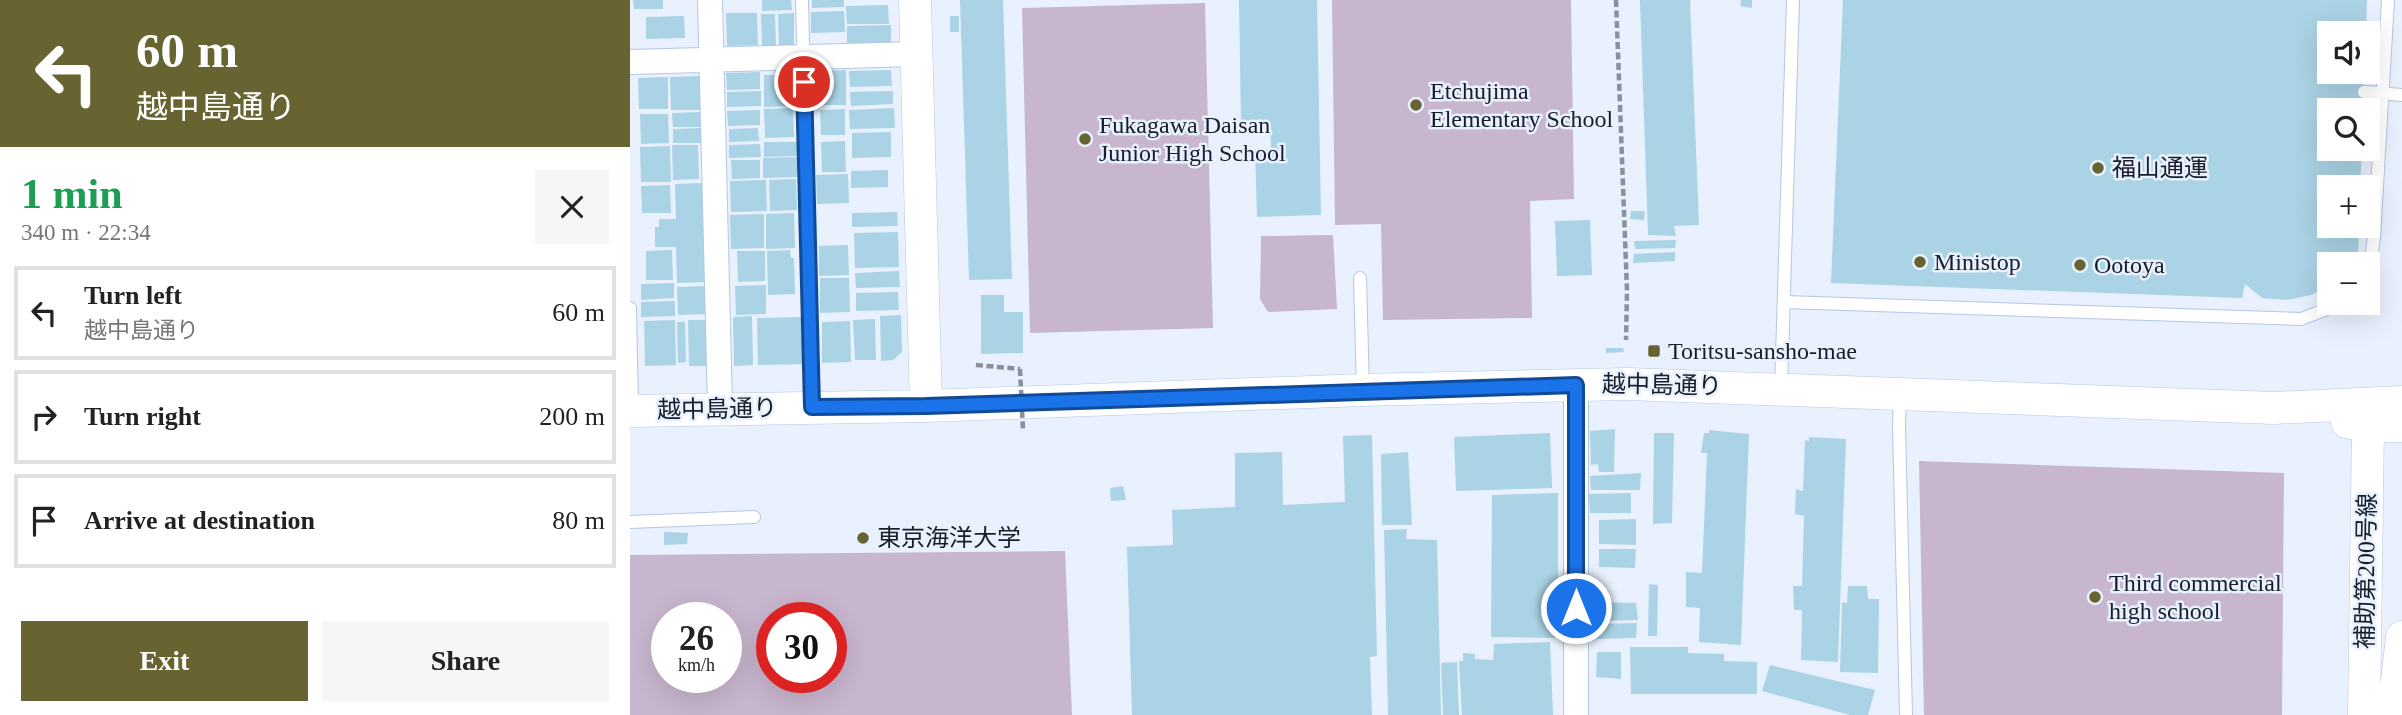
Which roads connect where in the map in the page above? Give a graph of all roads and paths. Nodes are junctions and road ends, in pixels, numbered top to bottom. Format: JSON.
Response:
{"nodes":[{"id":1,"x":710,"y":0,"type":"edge"},
{"id":2,"x":802,"y":0,"type":"edge"},
{"id":3,"x":915,"y":0,"type":"edge"},
{"id":4,"x":1616,"y":0,"type":"edge"},
{"id":5,"x":1793,"y":0,"type":"edge"},
{"id":6,"x":2388,"y":0,"type":"edge"},
{"id":7,"x":916,"y":54,"type":"junction"},
{"id":8,"x":804,"y":56,"type":"junction"},
{"id":9,"x":712,"y":60,"type":"junction"},
{"id":10,"x":630,"y":62,"type":"edge"},
{"id":11,"x":2364,"y":92,"type":"dead end"},
{"id":12,"x":2384,"y":93,"type":"junction"},
{"id":13,"x":2402,"y":95,"type":"edge"},
{"id":14,"x":2372,"y":252,"type":"edge"},
{"id":15,"x":1360,"y":278,"type":"dead end"},
{"id":16,"x":1784,"y":302,"type":"junction"},
{"id":17,"x":630,"y":308,"type":"edge"},
{"id":18,"x":2317,"y":313,"type":"edge"},
{"id":19,"x":1626,"y":340,"type":"dead end"},
{"id":20,"x":976,"y":365,"type":"dead end"},
{"id":21,"x":1576,"y":385,"type":"junction"},
{"id":22,"x":1781,"y":388,"type":"junction"},
{"id":23,"x":1363,"y":390,"type":"junction"},
{"id":24,"x":1900,"y":394,"type":"junction"},
{"id":25,"x":2402,"y":402,"type":"edge"},
{"id":26,"x":926,"y":406,"type":"junction"},
{"id":27,"x":812,"y":407,"type":"junction"},
{"id":28,"x":720,"y":408,"type":"junction"},
{"id":29,"x":2274,"y":408,"type":"junction"},
{"id":30,"x":631,"y":411,"type":"edge"},
{"id":31,"x":2368,"y":426,"type":"junction"},
{"id":32,"x":2402,"y":426,"type":"edge"},
{"id":33,"x":1023,"y":429,"type":"dead end"},
{"id":34,"x":754,"y":517,"type":"dead end"},
{"id":35,"x":630,"y":522,"type":"edge"},
{"id":36,"x":2402,"y":637,"type":"edge"},
{"id":37,"x":1576,"y":715,"type":"edge"},
{"id":38,"x":1906,"y":715,"type":"edge"},
{"id":39,"x":2364,"y":715,"type":"edge"},
{"id":40,"x":2393,"y":715,"type":"edge"}],
"edges":[{"from":1,"to":9,"type":"street"},
{"from":2,"to":8,"type":"lane"},
{"from":3,"to":7,"type":"street"},
{"from":4,"to":19,"type":"path"},
{"from":5,"to":16,"type":"lane"},
{"from":6,"to":12,"type":"lane"},
{"from":7,"to":8,"type":"street"},
{"from":7,"to":26,"type":"street"},
{"from":8,"to":9,"type":"street"},
{"from":8,"to":27,"type":"lane"},
{"from":9,"to":10,"type":"street"},
{"from":9,"to":28,"type":"street"},
{"from":11,"to":12,"type":"lane"},
{"from":12,"to":13,"type":"lane"},
{"from":12,"to":14,"type":"lane"},
{"from":15,"to":23,"type":"lane"},
{"from":16,"to":18,"type":"lane"},
{"from":16,"to":22,"type":"lane"},
{"from":17,"to":30,"type":"lane"},
{"from":20,"to":33,"type":"path","bridge":true},
{"from":21,"to":22,"type":"street","name":"越中島通り"},
{"from":21,"to":23,"type":"street","name":"越中島通り"},
{"from":21,"to":37,"type":"street"},
{"from":22,"to":24,"type":"street","name":"越中島通り"},
{"from":23,"to":26,"type":"street","name":"越中島通り"},
{"from":24,"to":29,"type":"street","name":"越中島通り"},
{"from":24,"to":38,"type":"lane"},
{"from":25,"to":29,"type":"street","name":"越中島通り"},
{"from":26,"to":27,"type":"street","name":"越中島通り"},
{"from":27,"to":28,"type":"street","name":"越中島通り"},
{"from":28,"to":30,"type":"street","name":"越中島通り"},
{"from":29,"to":31,"type":"street","name":"越中島通り"},
{"from":31,"to":32,"type":"street","name":"越中島通り"},
{"from":31,"to":39,"type":"street","name":"補助第200号線"},
{"from":34,"to":35,"type":"lane"},
{"from":36,"to":40,"type":"street","name":"補助第200号線"}]}
